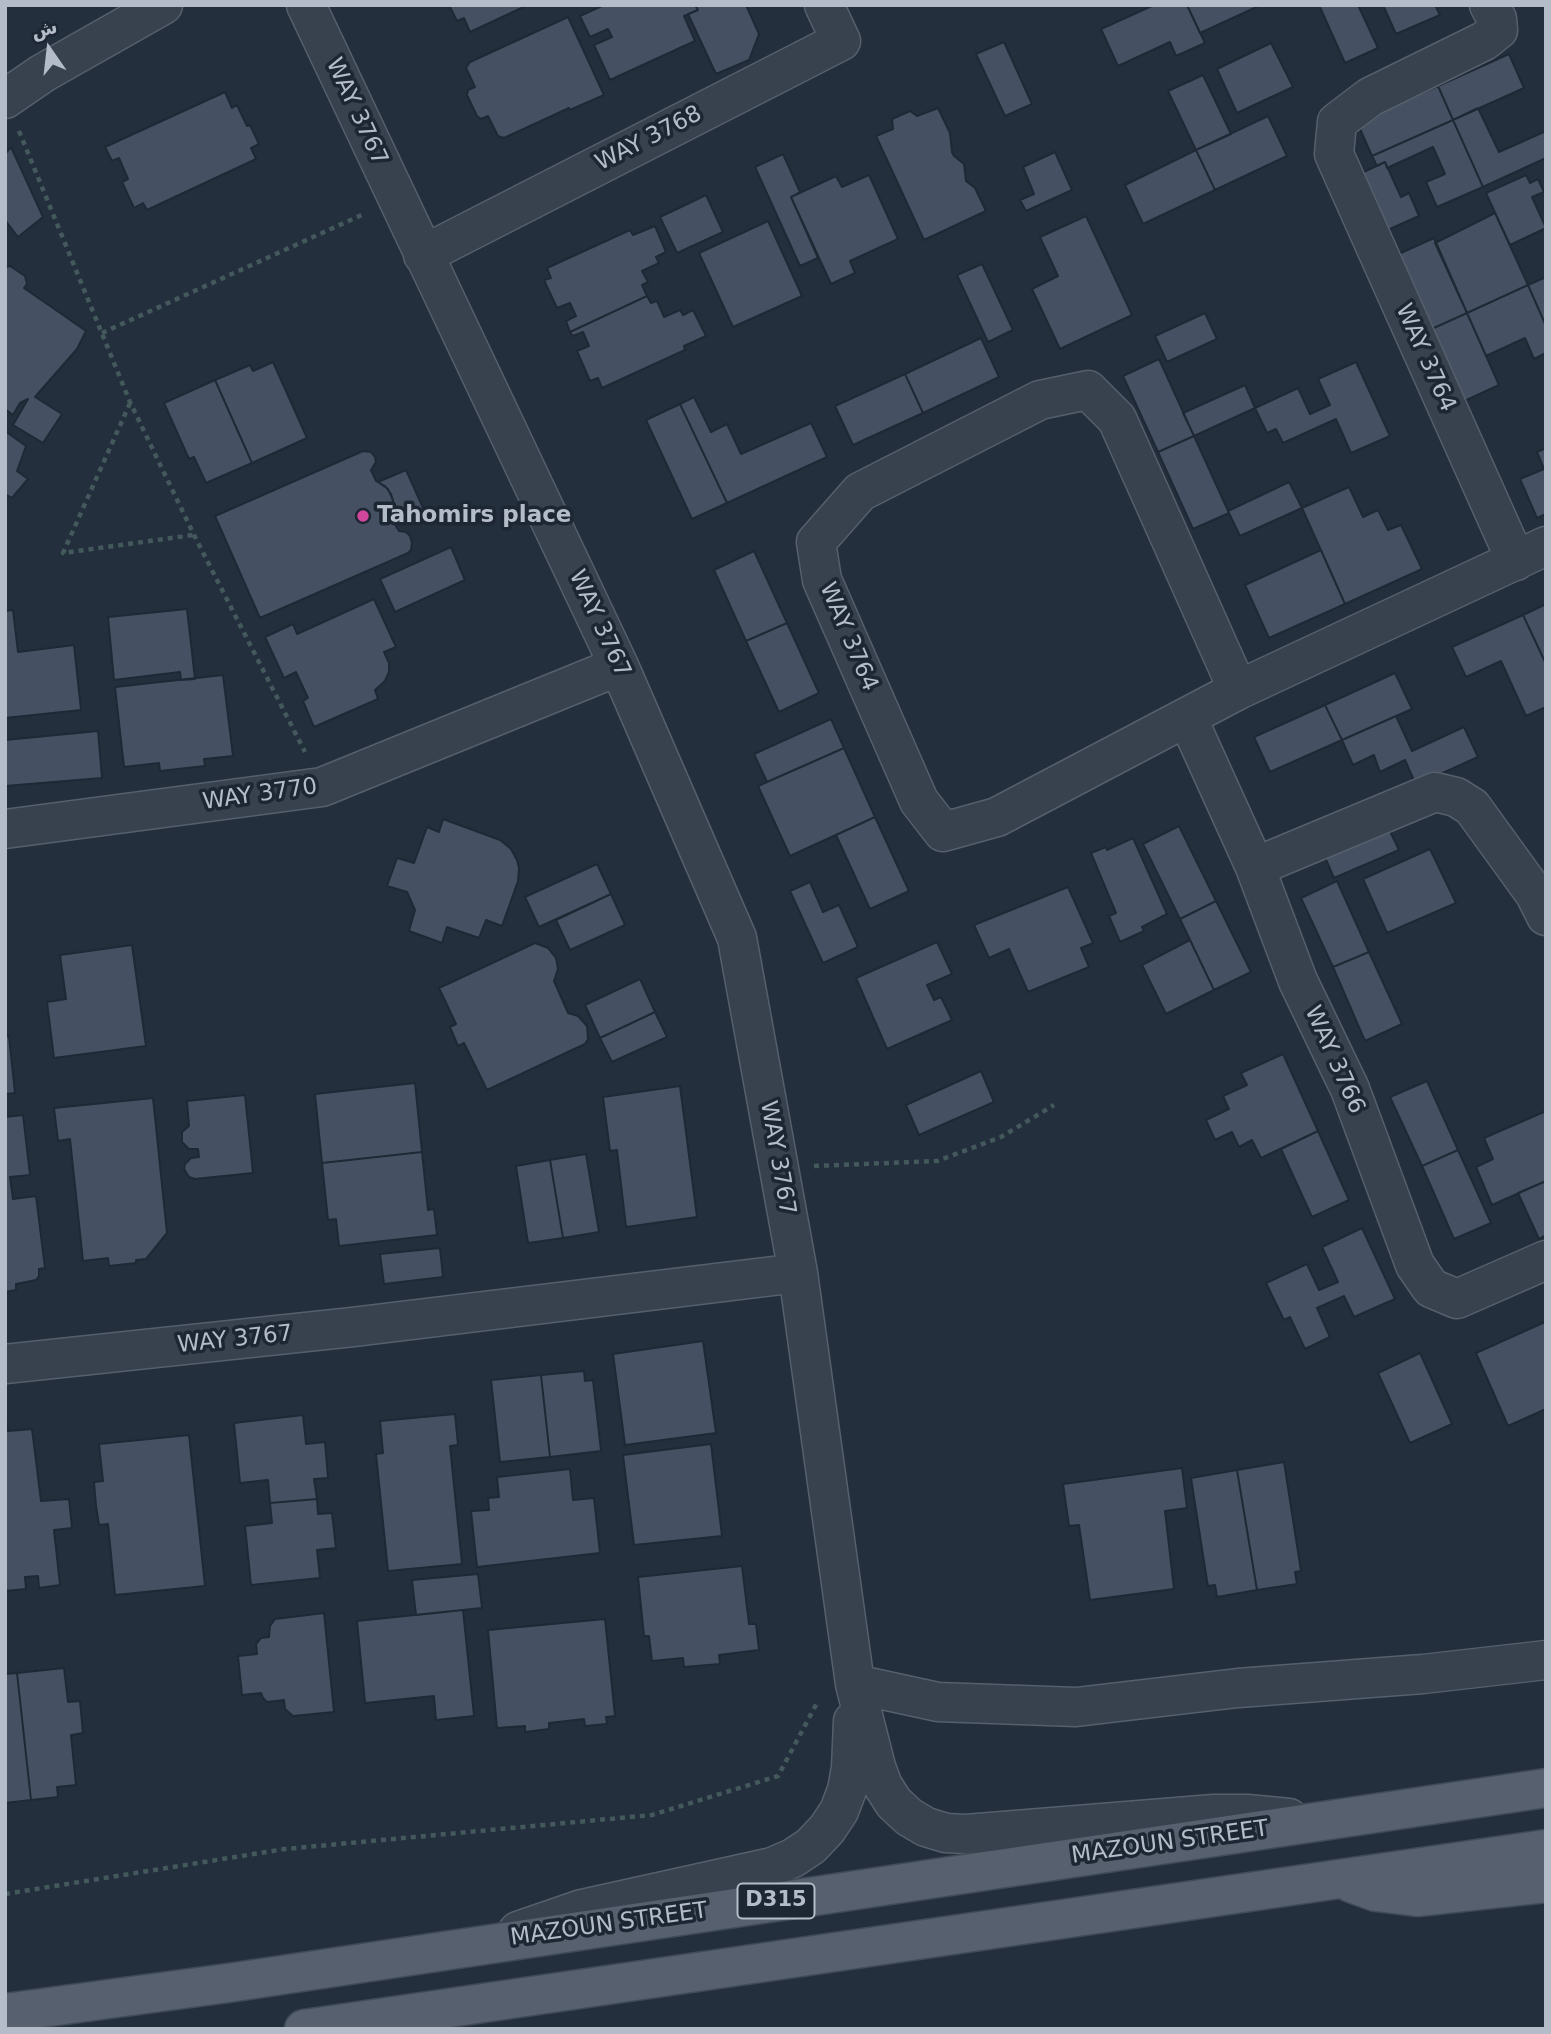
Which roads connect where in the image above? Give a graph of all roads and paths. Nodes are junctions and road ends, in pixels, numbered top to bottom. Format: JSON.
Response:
{"nodes":[{"id":1,"x":163,"y":5,"type":"edge"},
{"id":2,"x":306,"y":5,"type":"edge"},
{"id":3,"x":824,"y":5,"type":"edge"},
{"id":4,"x":1489,"y":5,"type":"edge"},
{"id":5,"x":6,"y":99,"type":"edge"},
{"id":6,"x":397,"y":199,"type":"junction"},
{"id":7,"x":423,"y":255,"type":"junction"},
{"id":8,"x":102,"y":333,"type":"junction"},
{"id":9,"x":130,"y":402,"type":"junction"},
{"id":10,"x":194,"y":535,"type":"junction"},
{"id":11,"x":1531,"y":553,"type":"edge"},
{"id":12,"x":619,"y":666,"type":"junction"},
{"id":13,"x":1238,"y":690,"type":"junction"},
{"id":14,"x":1186,"y":717,"type":"junction"},
{"id":15,"x":322,"y":788,"type":"junction"},
{"id":16,"x":5,"y":829,"type":"edge"},
{"id":17,"x":1255,"y":867,"type":"junction"},
{"id":18,"x":1546,"y":916,"type":"edge"},
{"id":19,"x":1054,"y":1105,"type":"dead end"},
{"id":20,"x":779,"y":1166,"type":"junction"},
{"id":21,"x":1546,"y":1260,"type":"edge"},
{"id":22,"x":798,"y":1273,"type":"junction"},
{"id":23,"x":5,"y":1364,"type":"edge"},
{"id":24,"x":1546,"y":1660,"type":"edge"},
{"id":25,"x":855,"y":1684,"type":"junction"},
{"id":26,"x":1546,"y":1788,"type":"edge"},
{"id":27,"x":1312,"y":1822,"type":"junction"},
{"id":28,"x":1546,"y":1849,"type":"edge"},
{"id":29,"x":1339,"y":1878,"type":"junction"},
{"id":30,"x":1546,"y":1882,"type":"edge"},
{"id":31,"x":5,"y":1894,"type":"edge"},
{"id":32,"x":491,"y":1943,"type":"junction"},
{"id":33,"x":228,"y":1983,"type":"junction"},
{"id":34,"x":5,"y":1990,"type":"edge"},
{"id":35,"x":5,"y":2013,"type":"edge"},
{"id":36,"x":304,"y":2029,"type":"edge"}],
"edges":[{"from":1,"to":5,"type":"street"},
{"from":2,"to":6,"type":"street","name":"WAY 3767"},
{"from":3,"to":7,"type":"street","name":"WAY 3768"},
{"from":4,"to":11,"type":"street","name":"WAY 3764"},
{"from":5,"to":8,"type":"path"},
{"from":6,"to":7,"type":"street","name":"WAY 3767"},
{"from":6,"to":8,"type":"path"},
{"from":7,"to":12,"type":"street","name":"WAY 3767"},
{"from":8,"to":9,"type":"path"},
{"from":9,"to":10,"type":"path"},
{"from":9,"to":10,"type":"path"},
{"from":10,"to":15,"type":"path"},
{"from":11,"to":13,"type":"street","name":"WAY 3764"},
{"from":12,"to":15,"type":"street","name":"WAY 3770"},
{"from":12,"to":20,"type":"street","name":"WAY 3767"},
{"from":13,"to":14,"type":"street","name":"WAY 3764"},
{"from":13,"to":14,"type":"street","name":"WAY 3764"},
{"from":14,"to":17,"type":"street","name":"WAY 3766"},
{"from":15,"to":16,"type":"street","name":"WAY 3770"},
{"from":17,"to":18,"type":"street"},
{"from":17,"to":21,"type":"street","name":"WAY 3766"},
{"from":19,"to":20,"type":"path"},
{"from":20,"to":22,"type":"street","name":"WAY 3767"},
{"from":22,"to":23,"type":"street","name":"WAY 3767"},
{"from":22,"to":25,"type":"street","name":"WAY 3767"},
{"from":24,"to":25,"type":"street"},
{"from":25,"to":27,"type":"street"},
{"from":25,"to":31,"type":"path"},
{"from":25,"to":32,"type":"street"},
{"from":26,"to":27,"type":"main road","name":"MAZOUN STREET","number":"D315"},
{"from":27,"to":32,"type":"main road","name":"MAZOUN STREET","number":"D315"},
{"from":28,"to":29,"type":"main road"},
{"from":29,"to":30,"type":"main road"},
{"from":29,"to":36,"type":"main road"},
{"from":32,"to":33,"type":"main road","name":"MAZOUN STREET","number":"D315"},
{"from":33,"to":34,"type":"main road"},
{"from":33,"to":35,"type":"main road","name":"MAZOUN STREET","number":"D315"}]}
